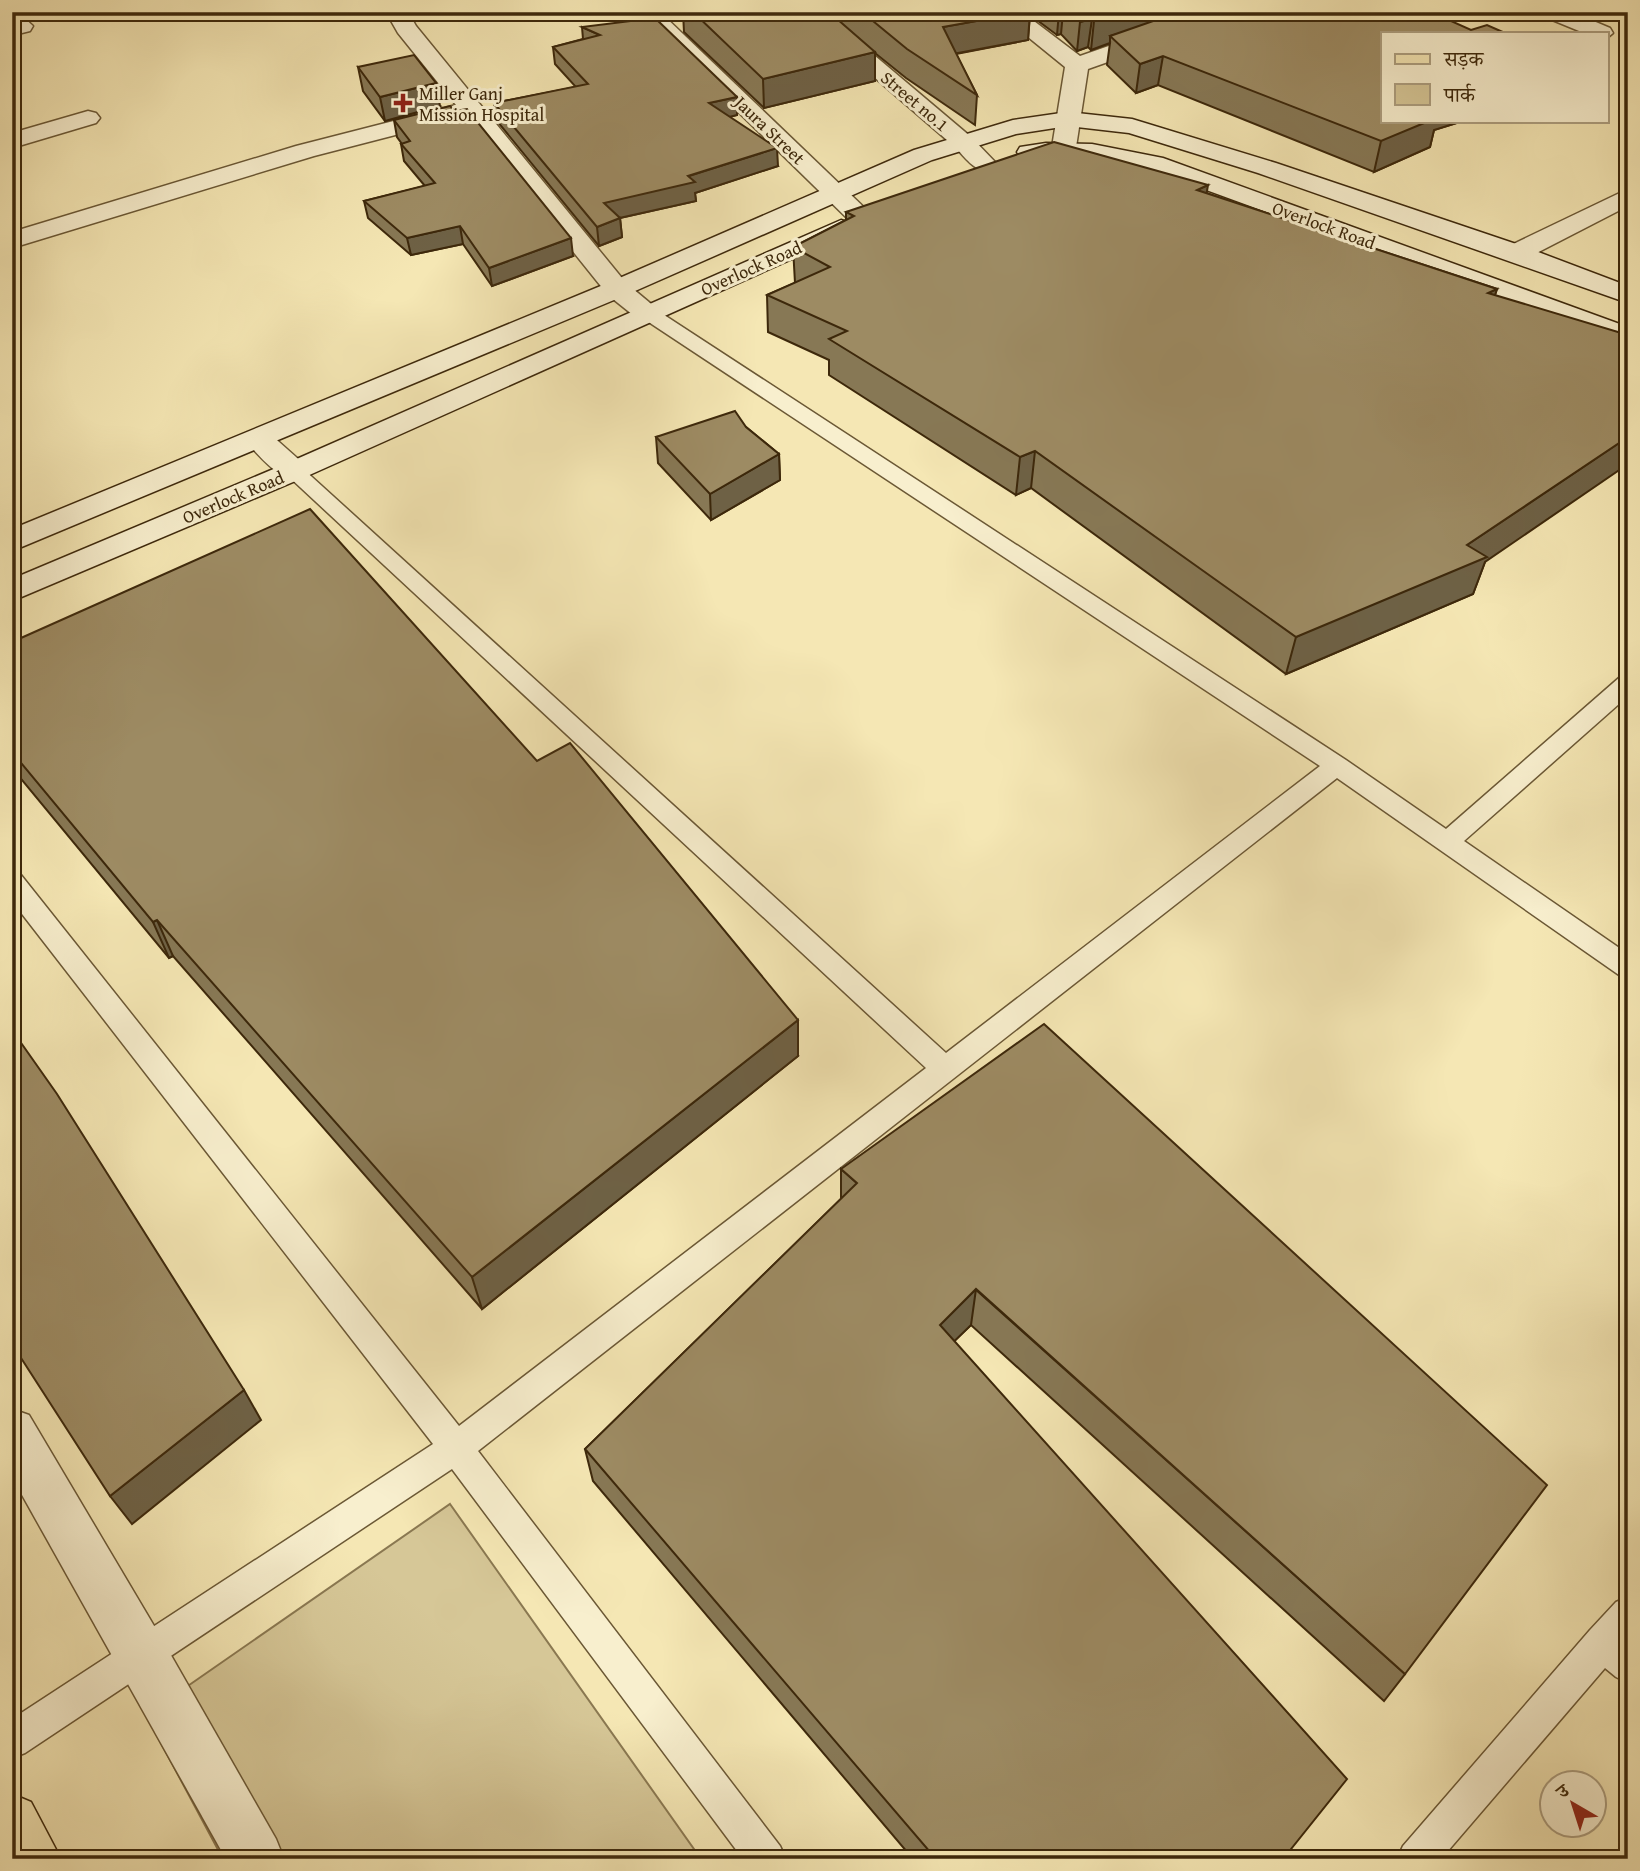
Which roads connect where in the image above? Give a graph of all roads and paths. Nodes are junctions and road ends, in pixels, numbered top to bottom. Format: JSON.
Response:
{"nodes":[{"id":1,"x":397,"y":12,"type":"edge"},
{"id":2,"x":647,"y":12,"type":"edge"},
{"id":3,"x":810,"y":12,"type":"edge"},
{"id":4,"x":1008,"y":12,"type":"edge"},
{"id":5,"x":1227,"y":12,"type":"edge"},
{"id":6,"x":1553,"y":12,"type":"edge"},
{"id":7,"x":1600,"y":32,"type":"edge"},
{"id":8,"x":1077,"y":65,"type":"junction"},
{"id":9,"x":472,"y":108,"type":"junction"},
{"id":10,"x":88,"y":118,"type":"dead end"},
{"id":11,"x":1068,"y":119,"type":"junction"},
{"id":12,"x":12,"y":141,"type":"edge"},
{"id":13,"x":963,"y":142,"type":"junction"},
{"id":14,"x":1064,"y":147,"type":"junction"},
{"id":15,"x":975,"y":170,"type":"joint"},
{"id":16,"x":835,"y":192,"type":"junction"},
{"id":17,"x":1628,"y":196,"type":"edge"},
{"id":18,"x":874,"y":214,"type":"joint"},
{"id":19,"x":12,"y":240,"type":"edge"},
{"id":20,"x":1516,"y":253,"type":"junction"},
{"id":21,"x":617,"y":289,"type":"junction"},
{"id":22,"x":1628,"y":295,"type":"edge"},
{"id":23,"x":648,"y":313,"type":"junction"},
{"id":24,"x":1628,"y":336,"type":"edge"},
{"id":25,"x":259,"y":439,"type":"junction"},
{"id":26,"x":294,"y":471,"type":"junction"},
{"id":27,"x":12,"y":541,"type":"edge"},
{"id":28,"x":12,"y":591,"type":"edge"},
{"id":29,"x":1628,"y":683,"type":"edge"},
{"id":30,"x":1337,"y":766,"type":"junction"},
{"id":31,"x":1448,"y":841,"type":"junction"},
{"id":32,"x":12,"y":882,"type":"edge"},
{"id":33,"x":1628,"y":968,"type":"edge"},
{"id":34,"x":947,"y":1070,"type":"junction"},
{"id":35,"x":12,"y":1431,"type":"edge"},
{"id":36,"x":456,"y":1448,"type":"junction"},
{"id":37,"x":1628,"y":1614,"type":"edge"},
{"id":38,"x":142,"y":1654,"type":"junction"},
{"id":39,"x":1615,"y":1654,"type":"edge"},
{"id":40,"x":12,"y":1740,"type":"edge"},
{"id":41,"x":12,"y":1821,"type":"edge"},
{"id":42,"x":33,"y":1859,"type":"edge"},
{"id":43,"x":256,"y":1859,"type":"edge"},
{"id":44,"x":767,"y":1859,"type":"edge"},
{"id":45,"x":1416,"y":1859,"type":"edge"}],
"edges":[{"from":1,"to":9,"type":"street"},
{"from":2,"to":16,"type":"street","name":"Jaura Street"},
{"from":3,"to":13,"type":"street","name":"Street no.1"},
{"from":4,"to":8,"type":"street"},
{"from":5,"to":8,"type":"street"},
{"from":6,"to":7,"type":"street"},
{"from":8,"to":11,"type":"street"},
{"from":9,"to":19,"type":"street"},
{"from":9,"to":21,"type":"street"},
{"from":10,"to":12,"type":"street"},
{"from":11,"to":13,"type":"street","name":"Overlock Road"},
{"from":11,"to":14,"type":"street"},
{"from":11,"to":20,"type":"street","name":"Overlock Road"},
{"from":13,"to":15,"type":"street","name":"Street no.1"},
{"from":13,"to":16,"type":"street","name":"Overlock Road"},
{"from":14,"to":15,"type":"street","name":"Overlock Road"},
{"from":14,"to":24,"type":"street","name":"Overlock Road"},
{"from":16,"to":18,"type":"street","name":"Jaura Street"},
{"from":16,"to":21,"type":"street","name":"Overlock Road"},
{"from":17,"to":20,"type":"street"},
{"from":18,"to":23,"type":"street","name":"Overlock Road"},
{"from":20,"to":22,"type":"street","name":"Overlock Road"},
{"from":21,"to":23,"type":"street"},
{"from":21,"to":25,"type":"street","name":"Overlock Road"},
{"from":23,"to":26,"type":"street","name":"Overlock Road"},
{"from":23,"to":30,"type":"lane"},
{"from":25,"to":26,"type":"street"},
{"from":25,"to":27,"type":"street","name":"Overlock Road"},
{"from":26,"to":28,"type":"street","name":"Overlock Road"},
{"from":26,"to":34,"type":"lane"},
{"from":29,"to":31,"type":"lane"},
{"from":30,"to":31,"type":"lane"},
{"from":30,"to":34,"type":"lane"},
{"from":31,"to":33,"type":"lane"},
{"from":32,"to":36,"type":"lane"},
{"from":34,"to":36,"type":"lane"},
{"from":35,"to":38,"type":"street"},
{"from":36,"to":38,"type":"lane"},
{"from":36,"to":44,"type":"lane"},
{"from":37,"to":39,"type":"lane"},
{"from":38,"to":40,"type":"lane"},
{"from":38,"to":43,"type":"street"},
{"from":39,"to":45,"type":"lane"},
{"from":41,"to":42,"type":"main road"}]}
